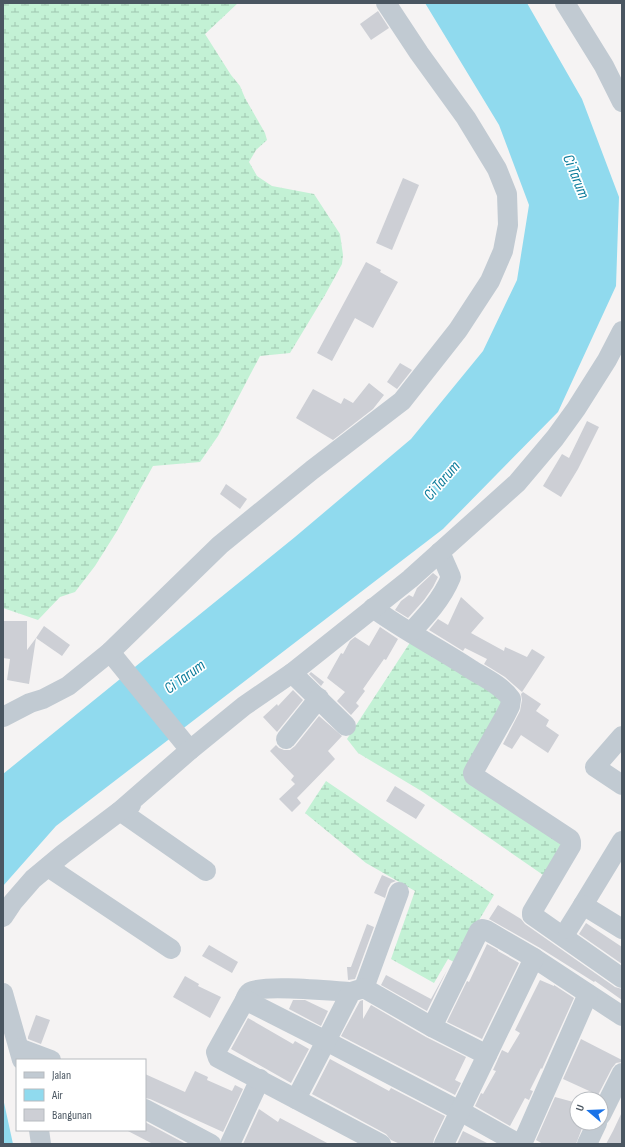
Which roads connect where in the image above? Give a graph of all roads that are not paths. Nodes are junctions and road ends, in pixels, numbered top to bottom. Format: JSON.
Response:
{"nodes":[{"id":1,"x":386,"y":3,"type":"edge"},
{"id":2,"x":565,"y":3,"type":"edge"},
{"id":3,"x":622,"y":102,"type":"edge"},
{"id":4,"x":622,"y":331,"type":"edge"},
{"id":5,"x":440,"y":552,"type":"junction"},
{"id":6,"x":373,"y":608,"type":"junction"},
{"id":7,"x":411,"y":632,"type":"junction"},
{"id":8,"x":113,"y":655,"type":"junction"},
{"id":9,"x":292,"y":673,"type":"junction"},
{"id":10,"x":262,"y":695,"type":"junction"},
{"id":11,"x":319,"y":698,"type":"junction"},
{"id":12,"x":3,"y":717,"type":"edge"},
{"id":13,"x":346,"y":726,"type":"dead end"},
{"id":14,"x":622,"y":736,"type":"edge"},
{"id":15,"x":286,"y":739,"type":"dead end"},
{"id":16,"x":187,"y":747,"type":"junction"},
{"id":17,"x":622,"y":785,"type":"edge"},
{"id":18,"x":120,"y":811,"type":"junction"},
{"id":19,"x":622,"y":841,"type":"edge"},
{"id":20,"x":48,"y":867,"type":"junction"},
{"id":21,"x":206,"y":871,"type":"dead end"},
{"id":22,"x":399,"y":892,"type":"dead end"},
{"id":23,"x":583,"y":905,"type":"junction"},
{"id":24,"x":3,"y":917,"type":"edge"},
{"id":25,"x":568,"y":929,"type":"dead end"},
{"id":26,"x":622,"y":929,"type":"edge"},
{"id":27,"x":171,"y":949,"type":"dead end"},
{"id":28,"x":534,"y":958,"type":"junction"},
{"id":29,"x":622,"y":978,"type":"edge"},
{"id":30,"x":358,"y":990,"type":"junction"},
{"id":31,"x":3,"y":993,"type":"edge"},
{"id":32,"x":588,"y":994,"type":"junction"},
{"id":33,"x":245,"y":1000,"type":"junction"},
{"id":34,"x":622,"y":1016,"type":"edge"},
{"id":35,"x":432,"y":1027,"type":"junction"},
{"id":36,"x":326,"y":1041,"type":"junction"},
{"id":37,"x":21,"y":1054,"type":"edge"},
{"id":38,"x":487,"y":1055,"type":"junction"},
{"id":39,"x":46,"y":1059,"type":"edge"},
{"id":40,"x":217,"y":1070,"type":"dead end"},
{"id":41,"x":622,"y":1073,"type":"edge"},
{"id":42,"x":258,"y":1084,"type":"junction"},
{"id":43,"x":296,"y":1099,"type":"junction"},
{"id":44,"x":609,"y":1099,"type":"edge"},
{"id":45,"x":146,"y":1110,"type":"edge"},
{"id":46,"x":460,"y":1111,"type":"junction"},
{"id":47,"x":39,"y":1131,"type":"edge"},
{"id":48,"x":593,"y":1131,"type":"edge"},
{"id":49,"x":356,"y":1138,"type":"edge"},
{"id":50,"x":41,"y":1144,"type":"edge"},
{"id":51,"x":211,"y":1144,"type":"edge"},
{"id":52,"x":230,"y":1144,"type":"edge"},
{"id":53,"x":381,"y":1144,"type":"edge"},
{"id":54,"x":444,"y":1144,"type":"edge"},
{"id":55,"x":521,"y":1144,"type":"edge"},
{"id":56,"x":587,"y":1144,"type":"edge"}],
"edges":[{"from":1,"to":8,"type":"street"},
{"from":2,"to":3,"type":"street"},
{"from":4,"to":5,"type":"street"},
{"from":5,"to":6,"type":"street"},
{"from":5,"to":7,"type":"street"},
{"from":6,"to":7,"type":"street"},
{"from":6,"to":9,"type":"street"},
{"from":7,"to":29,"type":"street"},
{"from":8,"to":12,"type":"street"},
{"from":8,"to":16,"type":"street"},
{"from":9,"to":10,"type":"street"},
{"from":9,"to":11,"type":"street"},
{"from":10,"to":16,"type":"street"},
{"from":10,"to":18,"type":"street"},
{"from":11,"to":13,"type":"street"},
{"from":11,"to":15,"type":"street"},
{"from":14,"to":17,"type":"street"},
{"from":16,"to":18,"type":"street"},
{"from":18,"to":20,"type":"street"},
{"from":18,"to":21,"type":"street"},
{"from":19,"to":23,"type":"street"},
{"from":20,"to":24,"type":"street"},
{"from":20,"to":27,"type":"street"},
{"from":22,"to":30,"type":"street"},
{"from":23,"to":25,"type":"street"},
{"from":23,"to":26,"type":"street"},
{"from":28,"to":32,"type":"street"},
{"from":28,"to":35,"type":"street"},
{"from":28,"to":38,"type":"street"},
{"from":30,"to":33,"type":"street"},
{"from":30,"to":35,"type":"street"},
{"from":30,"to":36,"type":"street"},
{"from":31,"to":37,"type":"street"},
{"from":32,"to":34,"type":"street"},
{"from":32,"to":55,"type":"street"},
{"from":33,"to":36,"type":"street"},
{"from":33,"to":42,"type":"street"},
{"from":35,"to":38,"type":"street"},
{"from":36,"to":43,"type":"street"},
{"from":36,"to":46,"type":"street"},
{"from":37,"to":39,"type":"street"},
{"from":38,"to":46,"type":"street"},
{"from":40,"to":42,"type":"street"},
{"from":41,"to":44,"type":"street"},
{"from":42,"to":43,"type":"street"},
{"from":42,"to":49,"type":"street"},
{"from":42,"to":52,"type":"street"},
{"from":43,"to":49,"type":"street"},
{"from":45,"to":51,"type":"street"},
{"from":46,"to":54,"type":"street"},
{"from":46,"to":55,"type":"street"},
{"from":47,"to":50,"type":"street"},
{"from":48,"to":56,"type":"street"},
{"from":49,"to":53,"type":"street"}]}
